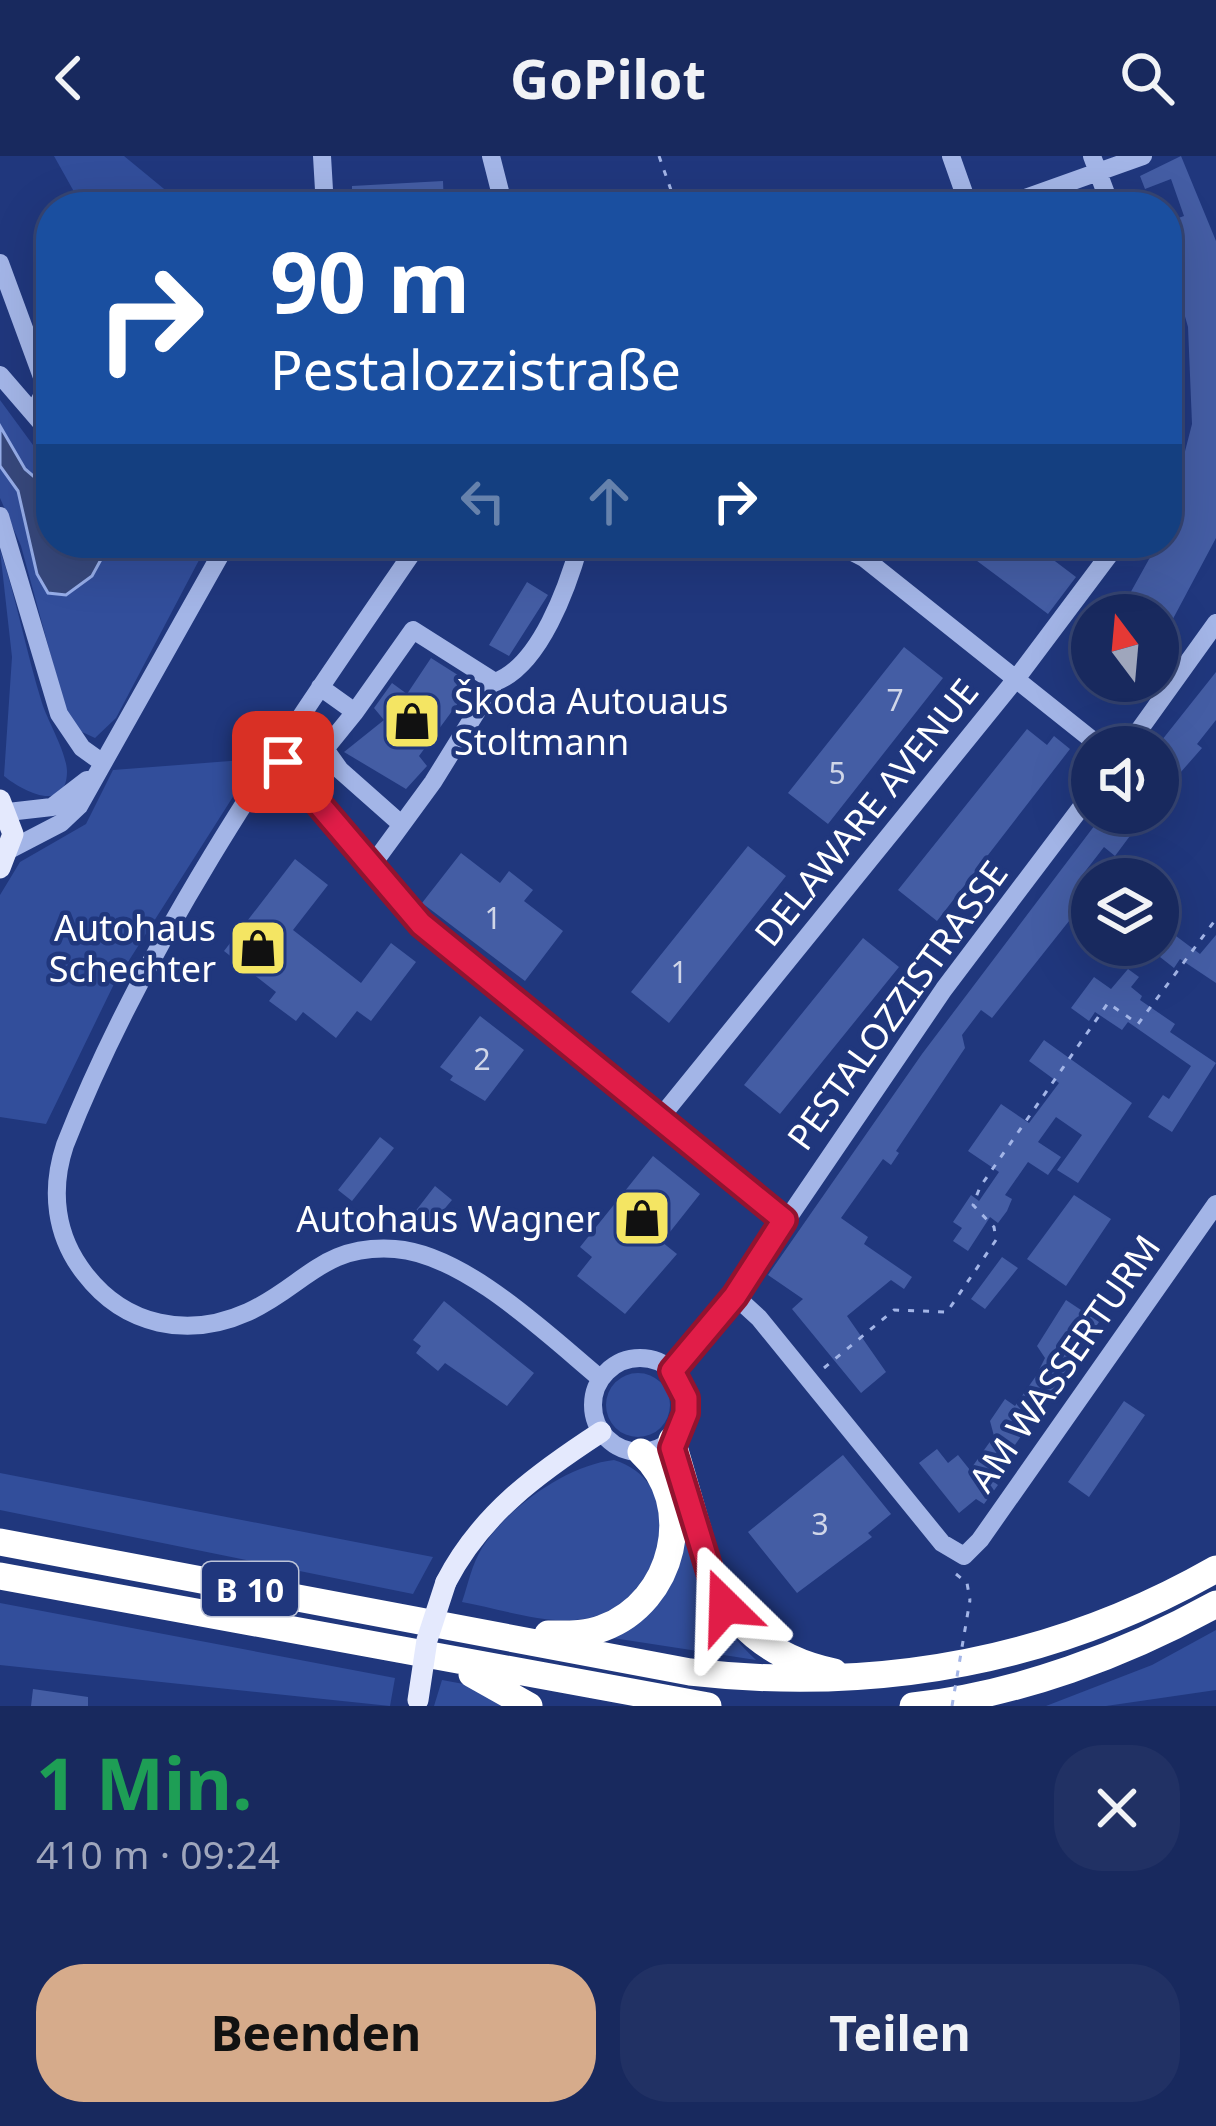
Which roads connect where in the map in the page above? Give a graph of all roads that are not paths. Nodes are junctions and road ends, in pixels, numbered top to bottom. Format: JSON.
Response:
{"nodes":[{"id":1,"x":322,"y":156,"type":"edge"},
{"id":2,"x":491,"y":156,"type":"edge"},
{"id":3,"x":951,"y":156,"type":"edge"},
{"id":4,"x":1143,"y":156,"type":"edge"},
{"id":5,"x":1095,"y":164,"type":"edge"},
{"id":6,"x":324,"y":192,"type":"edge"},
{"id":7,"x":500,"y":192,"type":"edge"},
{"id":8,"x":964,"y":192,"type":"edge"},
{"id":9,"x":1033,"y":192,"type":"edge"},
{"id":10,"x":0,"y":263,"type":"edge"},
{"id":11,"x":36,"y":361,"type":"edge"},
{"id":12,"x":0,"y":375,"type":"edge"},
{"id":13,"x":36,"y":408,"type":"edge"},
{"id":14,"x":34,"y":412,"type":"junction"},
{"id":15,"x":36,"y":415,"type":"edge"},
{"id":16,"x":0,"y":516,"type":"edge"},
{"id":17,"x":219,"y":558,"type":"edge"},
{"id":18,"x":409,"y":558,"type":"edge"},
{"id":19,"x":575,"y":558,"type":"edge"},
{"id":20,"x":864,"y":558,"type":"edge"},
{"id":21,"x":1107,"y":558,"type":"edge"},
{"id":22,"x":1216,"y":623,"type":"edge"},
{"id":23,"x":1210,"y":644,"type":"edge"},
{"id":24,"x":1016,"y":679,"type":"junction"},
{"id":25,"x":495,"y":682,"type":"junction"},
{"id":26,"x":320,"y":687,"type":"junction"},
{"id":27,"x":355,"y":712,"type":"junction"},
{"id":28,"x":1075,"y":726,"type":"edge"},
{"id":29,"x":1144,"y":726,"type":"edge"},
{"id":30,"x":276,"y":758,"type":"junction"},
{"id":31,"x":103,"y":763,"type":"junction"},
{"id":32,"x":4,"y":806,"type":"edge"},
{"id":33,"x":1071,"y":822,"type":"edge"},
{"id":34,"x":400,"y":824,"type":"junction"},
{"id":35,"x":5,"y":858,"type":"edge"},
{"id":36,"x":370,"y":868,"type":"junction"},
{"id":37,"x":660,"y":1118,"type":"junction"},
{"id":38,"x":1216,"y":1204,"type":"edge"},
{"id":39,"x":784,"y":1220,"type":"junction"},
{"id":40,"x":735,"y":1296,"type":"junction"},
{"id":41,"x":672,"y":1371,"type":"junction"},
{"id":42,"x":602,"y":1378,"type":"junction"},
{"id":43,"x":601,"y":1432,"type":"junction"},
{"id":44,"x":672,"y":1440,"type":"junction"},
{"id":45,"x":641,"y":1452,"type":"junction"},
{"id":46,"x":0,"y":1542,"type":"edge"},
{"id":47,"x":1216,"y":1569,"type":"edge"},
{"id":48,"x":0,"y":1576,"type":"edge"},
{"id":49,"x":1216,"y":1604,"type":"edge"},
{"id":50,"x":501,"y":1636,"type":"junction"},
{"id":51,"x":382,"y":1646,"type":"junction"},
{"id":52,"x":861,"y":1678,"type":"junction"},
{"id":53,"x":417,"y":1703,"type":"edge"},
{"id":54,"x":530,"y":1706,"type":"edge"},
{"id":55,"x":708,"y":1706,"type":"edge"},
{"id":56,"x":913,"y":1706,"type":"edge"}],
"edges":[{"from":1,"to":6,"type":"street"},
{"from":2,"to":7,"type":"street"},
{"from":3,"to":8,"type":"street"},
{"from":4,"to":5,"type":"street"},
{"from":5,"to":9,"type":"street"},
{"from":10,"to":11,"type":"street"},
{"from":12,"to":14,"type":"street"},
{"from":13,"to":14,"type":"street"},
{"from":14,"to":15,"type":"street"},
{"from":16,"to":31,"type":"street"},
{"from":17,"to":31,"type":"street"},
{"from":18,"to":26,"type":"street"},
{"from":19,"to":25,"type":"street"},
{"from":20,"to":24,"type":"street"},
{"from":21,"to":24,"type":"street","name":"DELAWARE AVENUE"},
{"from":22,"to":23,"type":"street"},
{"from":23,"to":29,"type":"street"},
{"from":24,"to":28,"type":"street"},
{"from":24,"to":37,"type":"street","name":"DELAWARE AVENUE"},
{"from":25,"to":27,"type":"street"},
{"from":25,"to":34,"type":"street"},
{"from":26,"to":27,"type":"street"},
{"from":26,"to":30,"type":"street"},
{"from":27,"to":34,"type":"street"},
{"from":30,"to":36,"type":"street"},
{"from":30,"to":42,"type":"street"},
{"from":31,"to":32,"type":"street"},
{"from":31,"to":35,"type":"street"},
{"from":32,"to":35,"type":"main road"},
{"from":33,"to":39,"type":"street","name":"PESTALOZZISTRASSE"},
{"from":34,"to":36,"type":"street"},
{"from":36,"to":37,"type":"street"},
{"from":37,"to":39,"type":"street"},
{"from":38,"to":40,"type":"street","name":"AM WASSERTURM"},
{"from":39,"to":40,"type":"street","name":"PESTALOZZISTRASSE"},
{"from":40,"to":41,"type":"street","name":"PESTALOZZISTRASSE"},
{"from":41,"to":42,"type":"street"},
{"from":41,"to":44,"type":"street"},
{"from":42,"to":43,"type":"street"},
{"from":43,"to":45,"type":"street"},
{"from":43,"to":53,"type":"main road","bridge":true},
{"from":44,"to":45,"type":"street"},
{"from":44,"to":52,"type":"highway"},
{"from":45,"to":50,"type":"highway"},
{"from":46,"to":50,"type":"highway","number":"B 10"},
{"from":47,"to":52,"type":"highway","number":"B 10"},
{"from":48,"to":51,"type":"highway","number":"B 10"},
{"from":49,"to":56,"type":"highway"},
{"from":50,"to":52,"type":"highway","number":"B 10"},
{"from":51,"to":54,"type":"highway"},
{"from":51,"to":55,"type":"highway","number":"B 10"}]}
